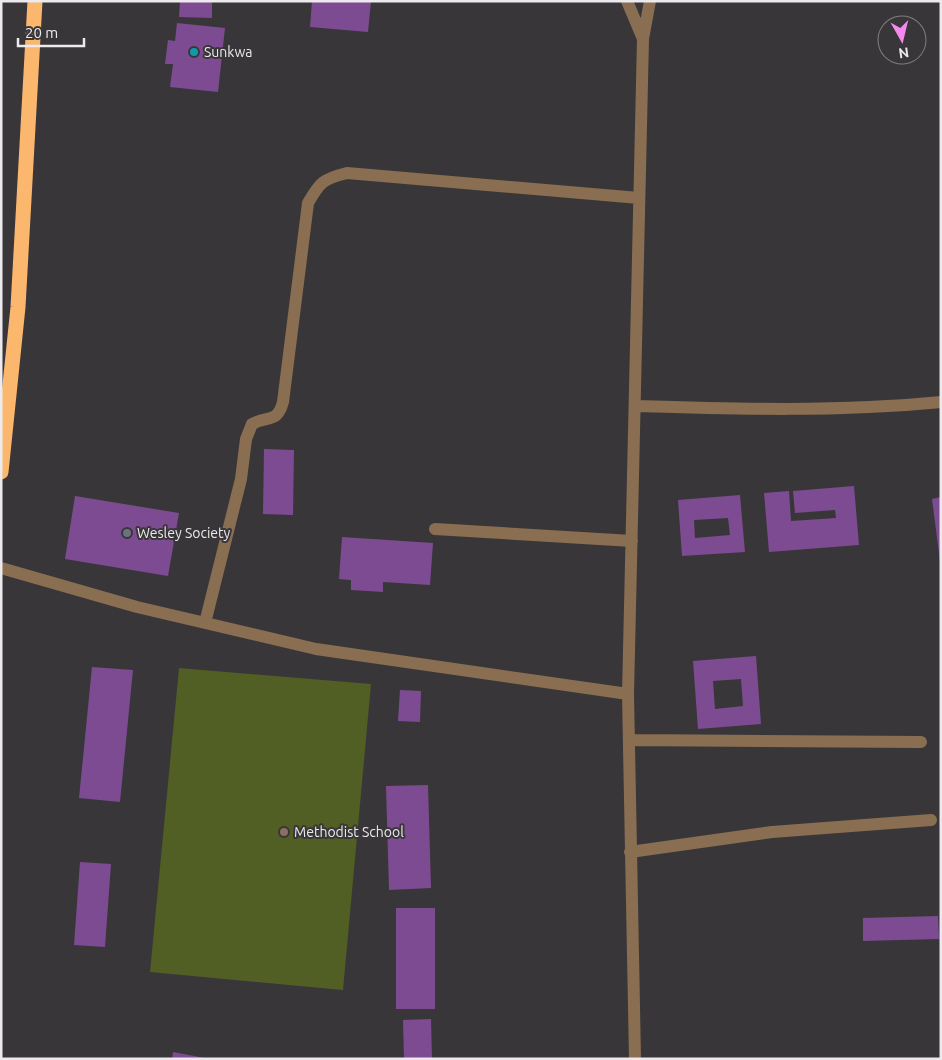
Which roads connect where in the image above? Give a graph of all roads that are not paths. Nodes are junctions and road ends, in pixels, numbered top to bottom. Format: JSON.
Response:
{"nodes":[{"id":1,"x":35,"y":1,"type":"edge"},
{"id":2,"x":627,"y":1,"type":"edge"},
{"id":3,"x":650,"y":1,"type":"edge"},
{"id":4,"x":643,"y":39,"type":"junction"},
{"id":5,"x":639,"y":198,"type":"junction"},
{"id":6,"x":941,"y":402,"type":"edge"},
{"id":7,"x":635,"y":406,"type":"junction"},
{"id":8,"x":1,"y":472,"type":"edge"},
{"id":9,"x":435,"y":529,"type":"dead end"},
{"id":10,"x":632,"y":542,"type":"junction"},
{"id":11,"x":1,"y":568,"type":"edge"},
{"id":12,"x":205,"y":623,"type":"junction"},
{"id":13,"x":628,"y":694,"type":"junction"},
{"id":14,"x":629,"y":740,"type":"junction"},
{"id":15,"x":921,"y":742,"type":"dead end"},
{"id":16,"x":931,"y":820,"type":"dead end"},
{"id":17,"x":630,"y":852,"type":"junction"},
{"id":18,"x":635,"y":1059,"type":"edge"}],
"edges":[{"from":1,"to":8,"type":"highway"},
{"from":2,"to":4,"type":"street"},
{"from":3,"to":4,"type":"street"},
{"from":4,"to":5,"type":"street"},
{"from":5,"to":7,"type":"street"},
{"from":5,"to":12,"type":"street"},
{"from":6,"to":7,"type":"street"},
{"from":7,"to":10,"type":"street"},
{"from":9,"to":10,"type":"street"},
{"from":10,"to":13,"type":"street"},
{"from":11,"to":12,"type":"street"},
{"from":12,"to":13,"type":"street"},
{"from":13,"to":14,"type":"street"},
{"from":14,"to":15,"type":"street"},
{"from":14,"to":17,"type":"street"},
{"from":16,"to":17,"type":"street"},
{"from":17,"to":18,"type":"street"}]}
